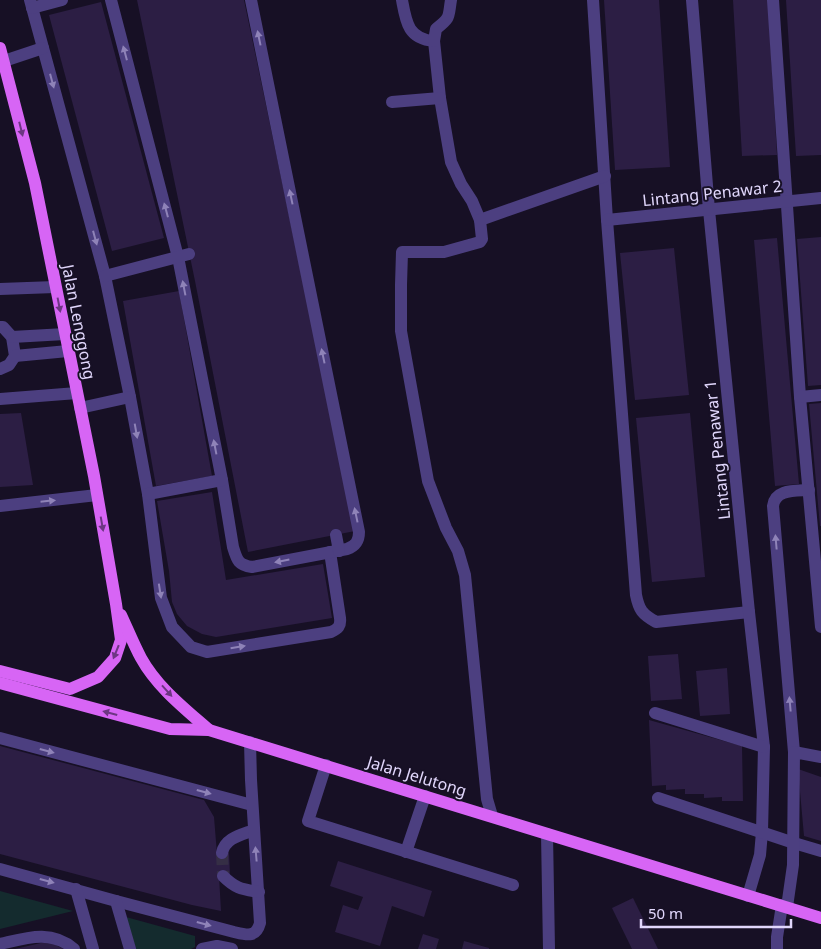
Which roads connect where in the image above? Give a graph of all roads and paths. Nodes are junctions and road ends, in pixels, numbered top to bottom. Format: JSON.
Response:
{"nodes":[{"id":1,"x":62,"y":0,"type":"edge"},
{"id":2,"x":111,"y":0,"type":"edge"},
{"id":3,"x":251,"y":0,"type":"edge"},
{"id":4,"x":402,"y":0,"type":"edge"},
{"id":5,"x":451,"y":0,"type":"edge"},
{"id":6,"x":593,"y":0,"type":"edge"},
{"id":7,"x":692,"y":0,"type":"edge"},
{"id":8,"x":773,"y":0,"type":"edge"},
{"id":9,"x":31,"y":4,"type":"edge"},
{"id":10,"x":434,"y":40,"type":"junction"},
{"id":11,"x":43,"y":48,"type":"junction"},
{"id":12,"x":2,"y":54,"type":"edge"},
{"id":13,"x":440,"y":98,"type":"junction"},
{"id":14,"x":392,"y":102,"type":"dead end"},
{"id":15,"x":605,"y":176,"type":"junction"},
{"id":16,"x":821,"y":198,"type":"edge"},
{"id":17,"x":788,"y":201,"type":"junction"},
{"id":18,"x":709,"y":210,"type":"junction"},
{"id":19,"x":480,"y":220,"type":"junction"},
{"id":20,"x":607,"y":220,"type":"junction"},
{"id":21,"x":184,"y":256,"type":"junction"},
{"id":22,"x":105,"y":276,"type":"junction"},
{"id":23,"x":55,"y":287,"type":"junction"},
{"id":24,"x":0,"y":289,"type":"edge"},
{"id":25,"x":0,"y":327,"type":"edge"},
{"id":26,"x":65,"y":334,"type":"junction"},
{"id":27,"x":12,"y":337,"type":"junction"},
{"id":28,"x":68,"y":351,"type":"junction"},
{"id":29,"x":15,"y":356,"type":"junction"},
{"id":30,"x":0,"y":368,"type":"edge"},
{"id":31,"x":77,"y":393,"type":"junction"},
{"id":32,"x":821,"y":395,"type":"edge"},
{"id":33,"x":130,"y":397,"type":"junction"},
{"id":34,"x":800,"y":397,"type":"junction"},
{"id":35,"x":0,"y":399,"type":"edge"},
{"id":36,"x":80,"y":408,"type":"junction"},
{"id":37,"x":222,"y":480,"type":"junction"},
{"id":38,"x":809,"y":490,"type":"junction"},
{"id":39,"x":148,"y":494,"type":"junction"},
{"id":40,"x":97,"y":495,"type":"junction"},
{"id":41,"x":0,"y":506,"type":"edge"},
{"id":42,"x":336,"y":535,"type":"dead end"},
{"id":43,"x":334,"y":551,"type":"junction"},
{"id":44,"x":116,"y":604,"type":"junction"},
{"id":45,"x":749,"y":612,"type":"junction"},
{"id":46,"x":821,"y":627,"type":"edge"},
{"id":47,"x":0,"y":671,"type":"edge"},
{"id":48,"x":0,"y":682,"type":"edge"},
{"id":49,"x":654,"y":713,"type":"dead end"},
{"id":50,"x":209,"y":730,"type":"junction"},
{"id":51,"x":0,"y":738,"type":"edge"},
{"id":52,"x":250,"y":742,"type":"junction"},
{"id":53,"x":764,"y":747,"type":"junction"},
{"id":54,"x":794,"y":752,"type":"junction"},
{"id":55,"x":821,"y":757,"type":"edge"},
{"id":56,"x":326,"y":766,"type":"junction"},
{"id":57,"x":425,"y":796,"type":"junction"},
{"id":58,"x":658,"y":798,"type":"dead end"},
{"id":59,"x":252,"y":805,"type":"junction"},
{"id":60,"x":492,"y":816,"type":"junction"},
{"id":61,"x":254,"y":830,"type":"junction"},
{"id":62,"x":762,"y":832,"type":"junction"},
{"id":63,"x":548,"y":834,"type":"junction"},
{"id":64,"x":794,"y":843,"type":"junction"},
{"id":65,"x":821,"y":851,"type":"edge"},
{"id":66,"x":406,"y":852,"type":"junction"},
{"id":67,"x":222,"y":853,"type":"dead end"},
{"id":68,"x":0,"y":869,"type":"edge"},
{"id":69,"x":223,"y":876,"type":"dead end"},
{"id":70,"x":513,"y":885,"type":"dead end"},
{"id":71,"x":76,"y":890,"type":"junction"},
{"id":72,"x":259,"y":892,"type":"junction"},
{"id":73,"x":748,"y":896,"type":"junction"},
{"id":74,"x":116,"y":901,"type":"junction"},
{"id":75,"x":784,"y":906,"type":"junction"},
{"id":76,"x":821,"y":918,"type":"edge"},
{"id":77,"x":234,"y":932,"type":"junction"},
{"id":78,"x":0,"y":944,"type":"edge"},
{"id":79,"x":74,"y":949,"type":"edge"},
{"id":80,"x":93,"y":949,"type":"edge"},
{"id":81,"x":130,"y":949,"type":"edge"},
{"id":82,"x":202,"y":949,"type":"edge"},
{"id":83,"x":232,"y":949,"type":"edge"},
{"id":84,"x":549,"y":949,"type":"edge"},
{"id":85,"x":777,"y":949,"type":"edge"}],
"edges":[{"from":1,"to":9,"type":"street"},
{"from":21,"to":2,"type":"street","one_way":true},
{"from":43,"to":3,"type":"street","one_way":true},
{"from":4,"to":10,"type":"street"},
{"from":5,"to":10,"type":"street"},
{"from":6,"to":15,"type":"street"},
{"from":7,"to":18,"type":"street","name":"Lintang Penawar 1"},
{"from":8,"to":17,"type":"street"},
{"from":9,"to":11,"type":"street"},
{"from":10,"to":13,"type":"street"},
{"from":11,"to":12,"type":"street"},
{"from":11,"to":22,"type":"street","one_way":true},
{"from":12,"to":23,"type":"main road","name":"Jalan Lenggong","one_way":true},
{"from":13,"to":14,"type":"street"},
{"from":13,"to":19,"type":"street"},
{"from":15,"to":19,"type":"street"},
{"from":15,"to":20,"type":"street"},
{"from":16,"to":17,"type":"street","name":"Lintang Penawar 2"},
{"from":17,"to":18,"type":"street","name":"Lintang Penawar 2"},
{"from":17,"to":34,"type":"street"},
{"from":18,"to":20,"type":"street","name":"Lintang Penawar 2"},
{"from":18,"to":45,"type":"street","name":"Lintang Penawar 1"},
{"from":19,"to":60,"type":"street"},
{"from":20,"to":45,"type":"street"},
{"from":21,"to":22,"type":"street"},
{"from":37,"to":21,"type":"street","one_way":true},
{"from":22,"to":33,"type":"street"},
{"from":23,"to":24,"type":"street"},
{"from":23,"to":26,"type":"main road","name":"Jalan Lenggong","one_way":true},
{"from":25,"to":27,"type":"street"},
{"from":26,"to":27,"type":"street"},
{"from":26,"to":28,"type":"main road","name":"Jalan Lenggong"},
{"from":27,"to":29,"type":"street"},
{"from":28,"to":29,"type":"street"},
{"from":28,"to":31,"type":"main road","name":"Jalan Lenggong"},
{"from":29,"to":30,"type":"street"},
{"from":31,"to":35,"type":"street"},
{"from":31,"to":36,"type":"main road","name":"Jalan Lenggong"},
{"from":32,"to":34,"type":"street"},
{"from":33,"to":36,"type":"street"},
{"from":33,"to":39,"type":"street","one_way":true},
{"from":34,"to":38,"type":"street"},
{"from":36,"to":40,"type":"main road","name":"Jalan Lenggong"},
{"from":37,"to":39,"type":"street"},
{"from":43,"to":37,"type":"street","one_way":true},
{"from":38,"to":46,"type":"street"},
{"from":54,"to":38,"type":"street","one_way":true},
{"from":39,"to":43,"type":"street","one_way":true},
{"from":41,"to":40,"type":"street","one_way":true},
{"from":40,"to":44,"type":"main road","name":"Jalan Lenggong","one_way":true},
{"from":42,"to":43,"type":"street"},
{"from":44,"to":47,"type":"main road","name":"Jalan Lenggong","one_way":true},
{"from":44,"to":50,"type":"main road","name":"Jalan Lenggong","one_way":true},
{"from":45,"to":53,"type":"street","name":"Lintang Penawar 1"},
{"from":50,"to":48,"type":"main road","name":"Jalan Jelutong","one_way":true},
{"from":49,"to":53,"type":"street"},
{"from":50,"to":52,"type":"main road","name":"Jalan Jelutong"},
{"from":51,"to":59,"type":"street","one_way":true},
{"from":52,"to":56,"type":"main road","name":"Jalan Jelutong"},
{"from":52,"to":59,"type":"street"},
{"from":53,"to":62,"type":"street","name":"Lintang Penawar 1"},
{"from":54,"to":55,"type":"street"},
{"from":54,"to":64,"type":"street"},
{"from":56,"to":57,"type":"main road","name":"Jalan Jelutong"},
{"from":56,"to":66,"type":"street"},
{"from":57,"to":60,"type":"main road","name":"Jalan Jelutong"},
{"from":57,"to":66,"type":"street"},
{"from":58,"to":62,"type":"street"},
{"from":59,"to":61,"type":"street"},
{"from":60,"to":63,"type":"main road","name":"Jalan Jelutong"},
{"from":61,"to":67,"type":"street"},
{"from":72,"to":61,"type":"street","one_way":true},
{"from":62,"to":64,"type":"street"},
{"from":62,"to":73,"type":"street","name":"Lintang Penawar 1"},
{"from":63,"to":73,"type":"main road","name":"Jalan Jelutong"},
{"from":63,"to":84,"type":"street"},
{"from":64,"to":65,"type":"street"},
{"from":64,"to":75,"type":"street"},
{"from":66,"to":70,"type":"street"},
{"from":68,"to":71,"type":"street","one_way":true},
{"from":69,"to":72,"type":"street"},
{"from":71,"to":74,"type":"street"},
{"from":71,"to":80,"type":"street"},
{"from":72,"to":77,"type":"street"},
{"from":73,"to":75,"type":"main road","name":"Jalan Jelutong"},
{"from":74,"to":77,"type":"street","one_way":true},
{"from":74,"to":81,"type":"street"},
{"from":75,"to":76,"type":"main road","name":"Jalan Jelutong"},
{"from":75,"to":85,"type":"street"},
{"from":77,"to":83,"type":"street"},
{"from":78,"to":79,"type":"street"},
{"from":82,"to":83,"type":"street"}]}
